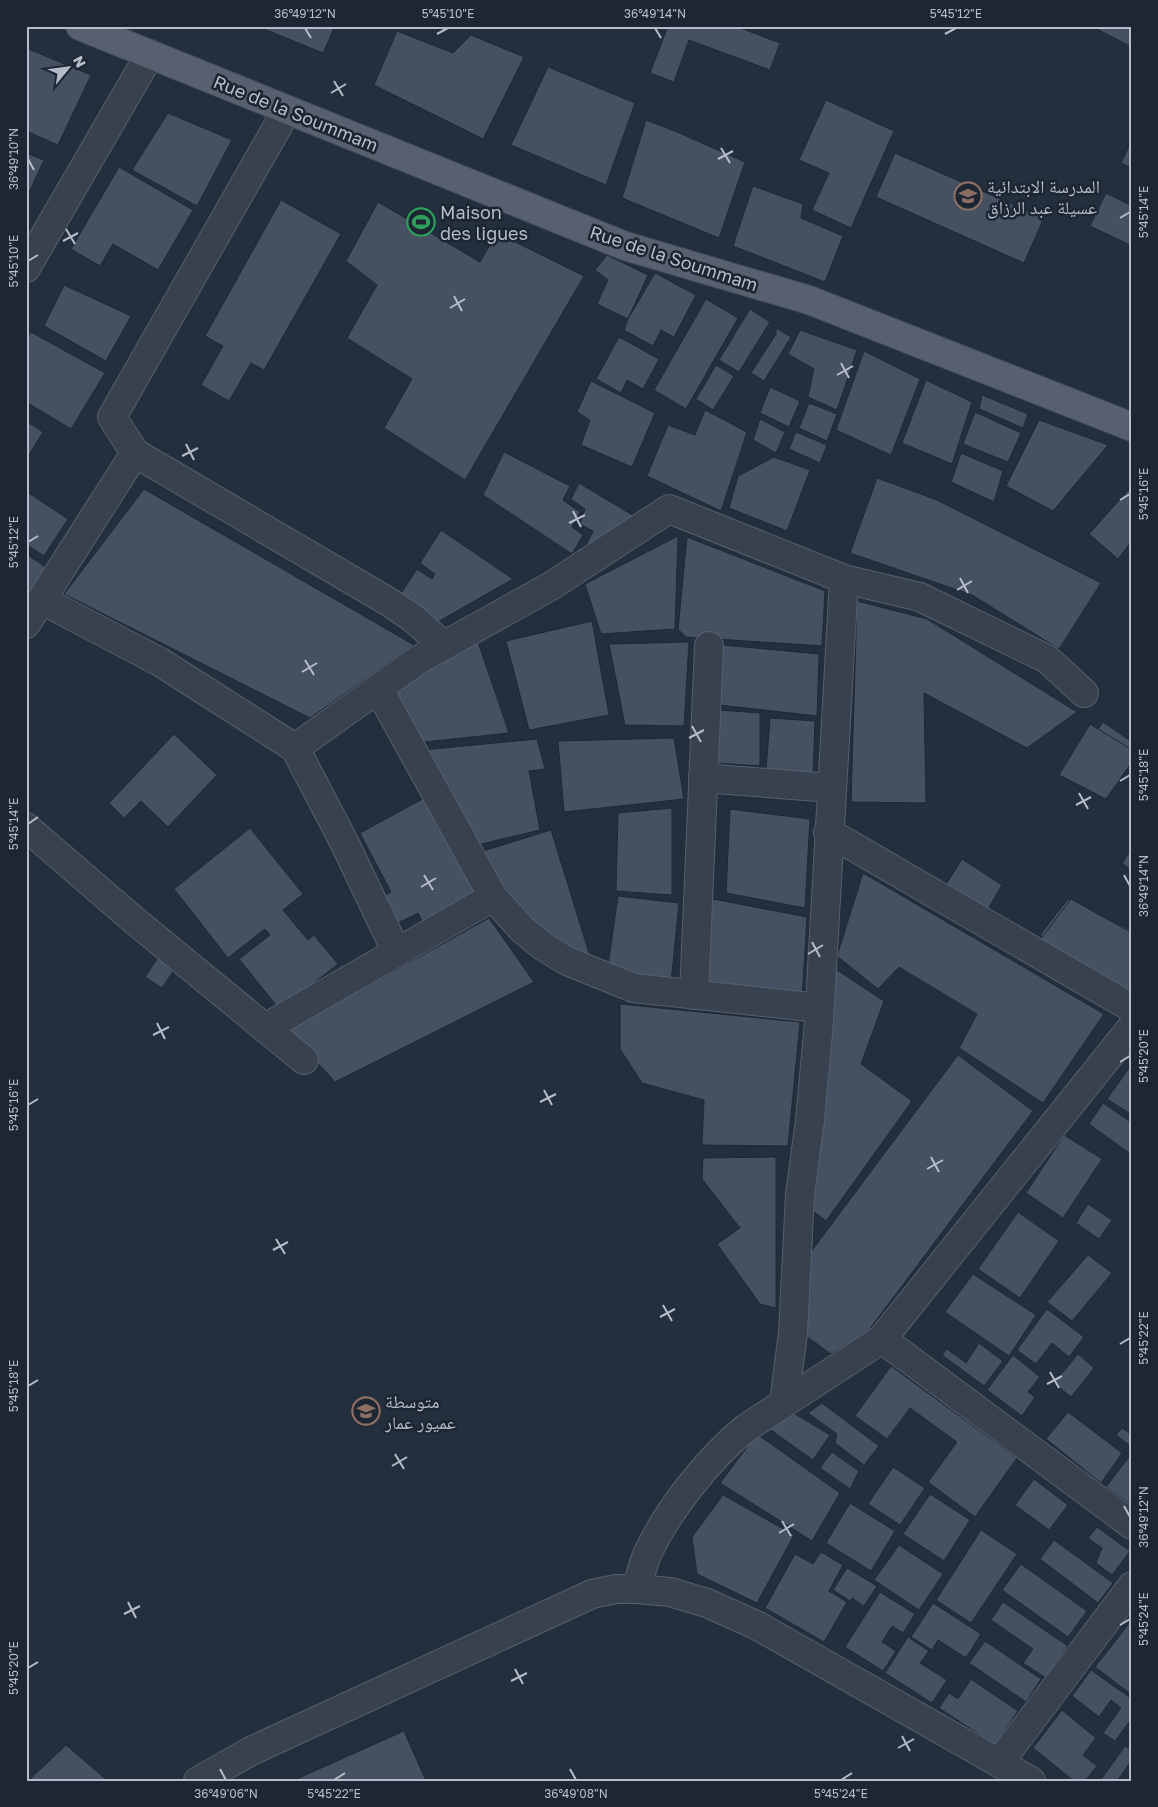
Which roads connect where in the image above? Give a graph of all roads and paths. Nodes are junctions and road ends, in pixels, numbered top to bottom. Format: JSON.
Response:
{"nodes":[{"id":1,"x":80,"y":26,"type":"edge"},
{"id":2,"x":150,"y":54,"type":"junction"},
{"id":3,"x":287,"y":110,"type":"junction"},
{"id":4,"x":29,"y":256,"type":"edge"},
{"id":5,"x":1132,"y":427,"type":"edge"},
{"id":6,"x":135,"y":453,"type":"junction"},
{"id":7,"x":844,"y":579,"type":"junction"},
{"id":8,"x":42,"y":600,"type":"junction"},
{"id":9,"x":26,"y":624,"type":"edge"},
{"id":10,"x":444,"y":646,"type":"junction"},
{"id":11,"x":709,"y":646,"type":"dead end"},
{"id":12,"x":378,"y":688,"type":"junction"},
{"id":13,"x":1084,"y":693,"type":"dead end"},
{"id":14,"x":295,"y":748,"type":"junction"},
{"id":15,"x":703,"y":778,"type":"junction"},
{"id":16,"x":831,"y":788,"type":"junction"},
{"id":17,"x":26,"y":827,"type":"edge"},
{"id":18,"x":828,"y":832,"type":"junction"},
{"id":19,"x":493,"y":897,"type":"junction"},
{"id":20,"x":398,"y":953,"type":"junction"},
{"id":21,"x":694,"y":995,"type":"junction"},
{"id":22,"x":819,"y":1008,"type":"junction"},
{"id":23,"x":1132,"y":1008,"type":"edge"},
{"id":24,"x":265,"y":1028,"type":"junction"},
{"id":25,"x":1132,"y":1028,"type":"edge"},
{"id":26,"x":304,"y":1060,"type":"dead end"},
{"id":27,"x":882,"y":1339,"type":"junction"},
{"id":28,"x":784,"y":1402,"type":"junction"},
{"id":29,"x":1132,"y":1525,"type":"edge"},
{"id":30,"x":1132,"y":1586,"type":"edge"},
{"id":31,"x":637,"y":1589,"type":"junction"},
{"id":32,"x":999,"y":1763,"type":"junction"},
{"id":33,"x":198,"y":1781,"type":"edge"},
{"id":34,"x":1031,"y":1781,"type":"edge"}],
"edges":[{"from":1,"to":2,"type":"main road","name":"Rue de la Soummam"},
{"from":2,"to":3,"type":"main road","name":"Rue de la Soummam"},
{"from":2,"to":4,"type":"street"},
{"from":3,"to":5,"type":"main road","name":"Rue de la Soummam"},
{"from":3,"to":6,"type":"street"},
{"from":6,"to":8,"type":"street"},
{"from":6,"to":10,"type":"street"},
{"from":7,"to":10,"type":"street"},
{"from":7,"to":13,"type":"street"},
{"from":7,"to":16,"type":"street"},
{"from":8,"to":9,"type":"street"},
{"from":8,"to":14,"type":"street"},
{"from":10,"to":12,"type":"street"},
{"from":11,"to":15,"type":"street"},
{"from":12,"to":14,"type":"street"},
{"from":12,"to":19,"type":"street"},
{"from":14,"to":20,"type":"street"},
{"from":15,"to":16,"type":"street"},
{"from":15,"to":21,"type":"street"},
{"from":16,"to":18,"type":"street"},
{"from":17,"to":24,"type":"street"},
{"from":18,"to":22,"type":"street"},
{"from":18,"to":23,"type":"street"},
{"from":19,"to":20,"type":"street"},
{"from":19,"to":21,"type":"street"},
{"from":20,"to":24,"type":"street"},
{"from":21,"to":22,"type":"street"},
{"from":22,"to":28,"type":"street"},
{"from":24,"to":26,"type":"street"},
{"from":25,"to":27,"type":"street"},
{"from":27,"to":28,"type":"street"},
{"from":27,"to":29,"type":"street"},
{"from":28,"to":31,"type":"street"},
{"from":30,"to":32,"type":"street"},
{"from":31,"to":32,"type":"street"},
{"from":31,"to":33,"type":"street"},
{"from":32,"to":34,"type":"street"}]}
